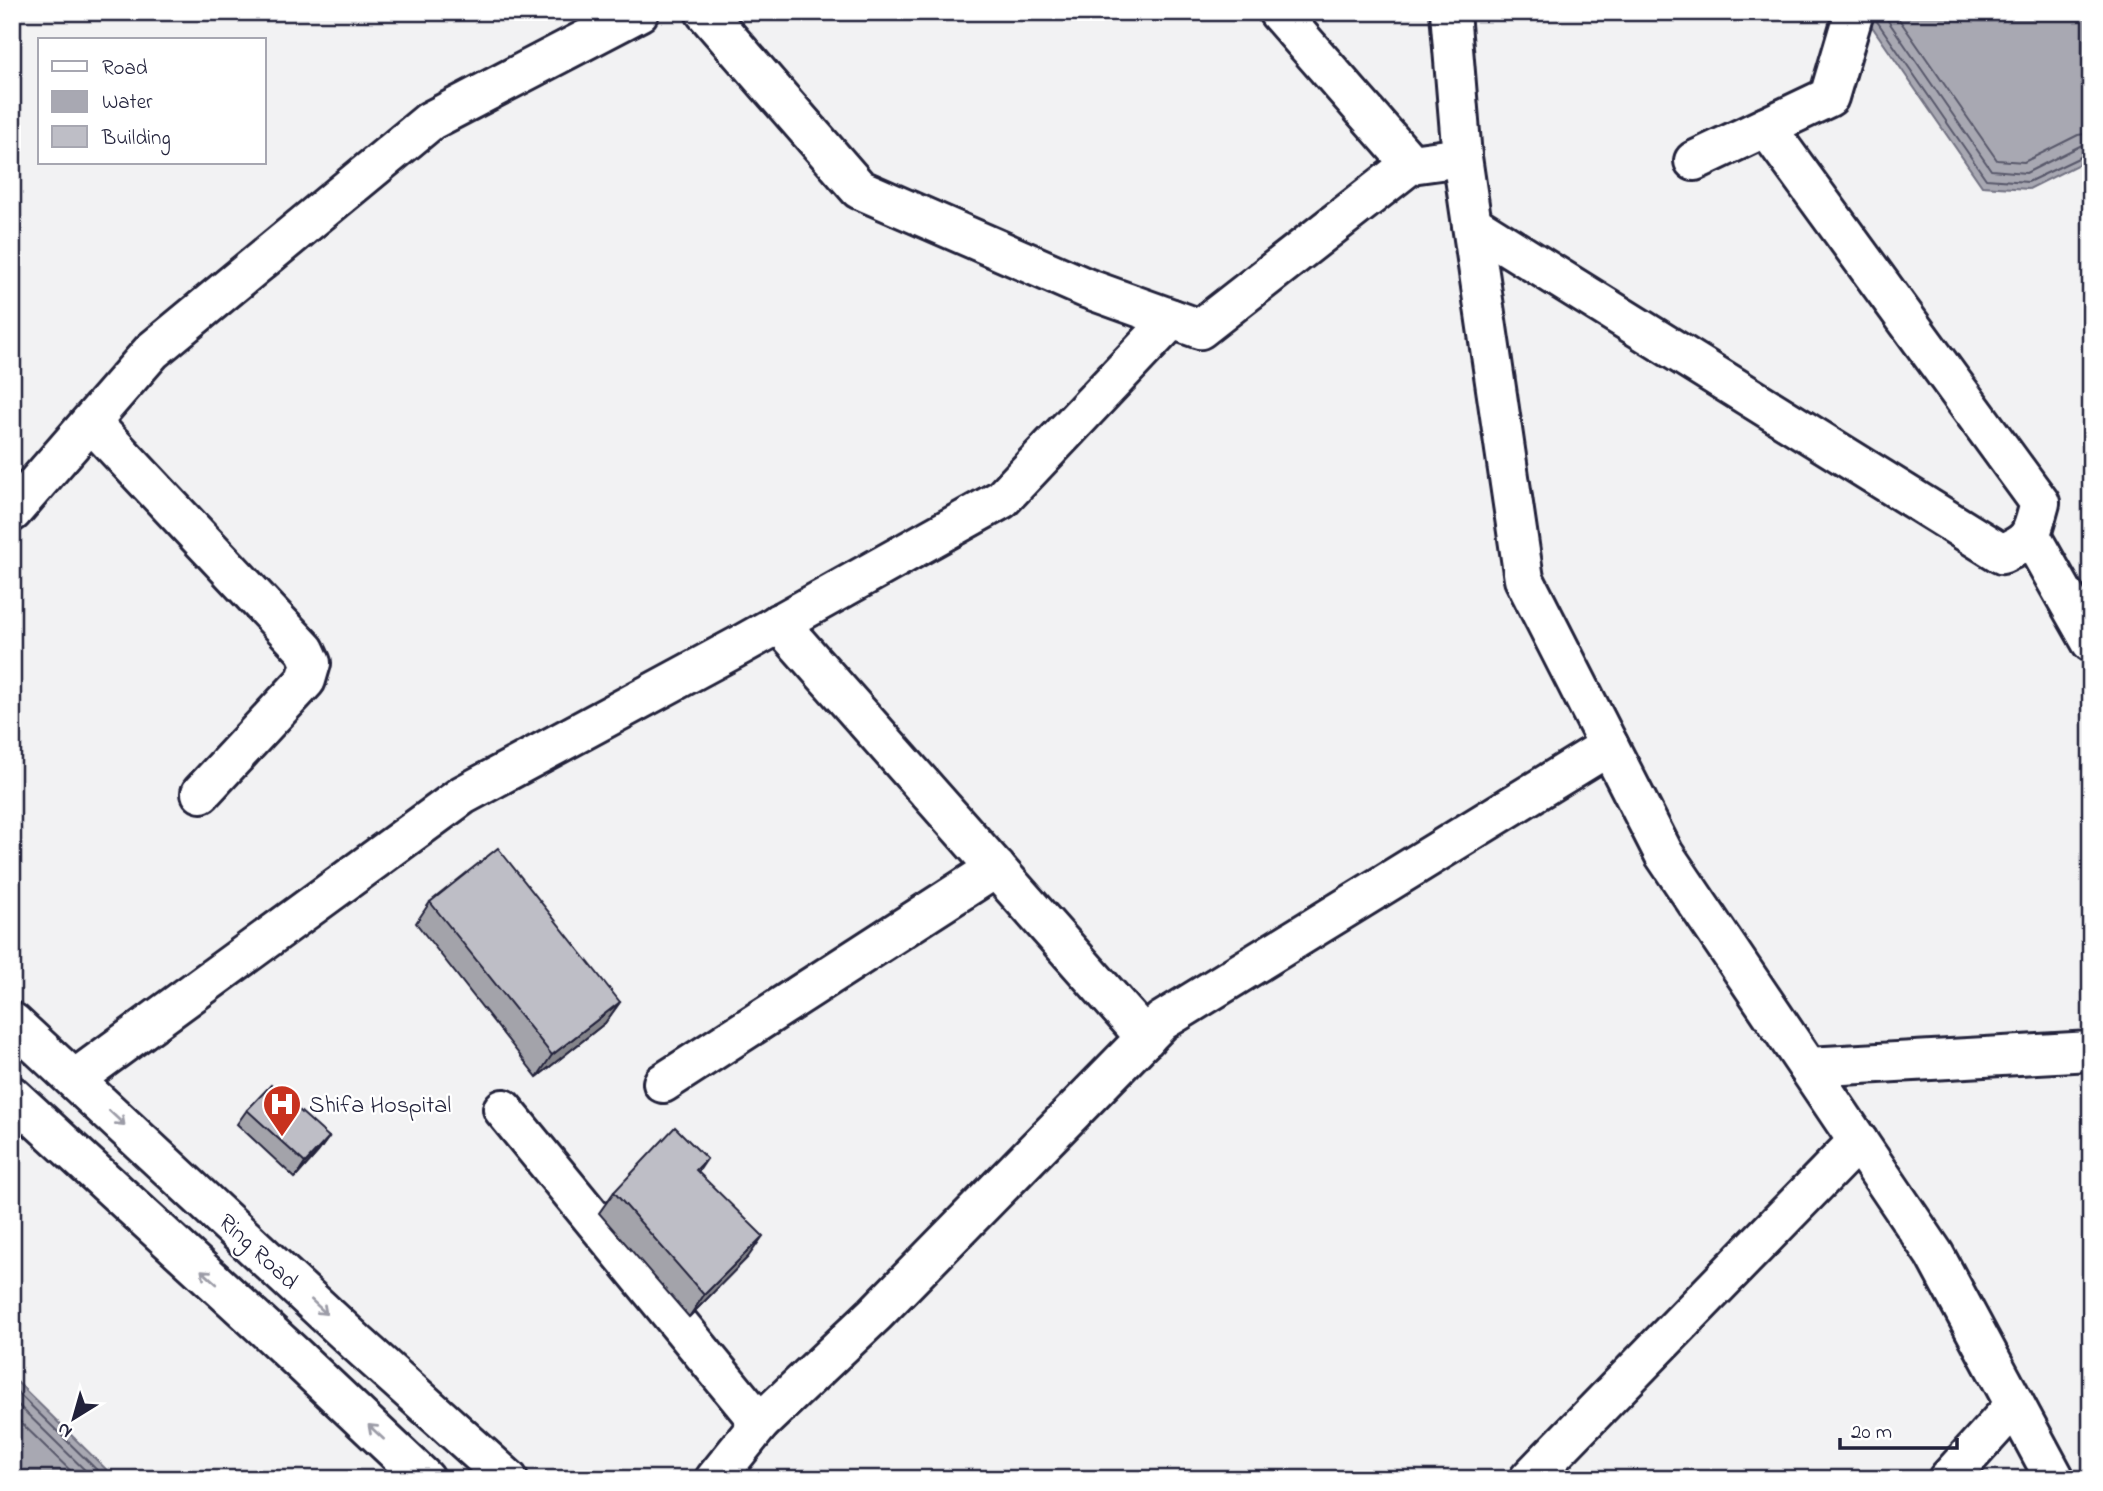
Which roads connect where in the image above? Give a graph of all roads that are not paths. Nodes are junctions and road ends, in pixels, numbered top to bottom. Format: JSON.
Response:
{"nodes":[{"id":1,"x":639,"y":12,"type":"edge"},
{"id":2,"x":705,"y":12,"type":"edge"},
{"id":3,"x":1278,"y":12,"type":"edge"},
{"id":4,"x":1450,"y":12,"type":"edge"},
{"id":5,"x":1854,"y":12,"type":"edge"},
{"id":6,"x":1766,"y":127,"type":"junction"},
{"id":7,"x":1462,"y":158,"type":"junction"},
{"id":8,"x":1694,"y":161,"type":"dead end"},
{"id":9,"x":1411,"y":164,"type":"junction"},
{"id":10,"x":1472,"y":225,"type":"junction"},
{"id":11,"x":1172,"y":319,"type":"junction"},
{"id":12,"x":91,"y":422,"type":"junction"},
{"id":13,"x":12,"y":512,"type":"edge"},
{"id":14,"x":2031,"y":536,"type":"junction"},
{"id":15,"x":779,"y":623,"type":"junction"},
{"id":16,"x":2091,"y":642,"type":"edge"},
{"id":17,"x":1609,"y":746,"type":"junction"},
{"id":18,"x":201,"y":793,"type":"dead end"},
{"id":19,"x":996,"y":869,"type":"junction"},
{"id":20,"x":12,"y":1022,"type":"edge"},
{"id":21,"x":1146,"y":1038,"type":"junction"},
{"id":22,"x":2091,"y":1051,"type":"edge"},
{"id":23,"x":1808,"y":1067,"type":"junction"},
{"id":24,"x":75,"y":1079,"type":"junction"},
{"id":25,"x":663,"y":1083,"type":"dead end"},
{"id":26,"x":12,"y":1097,"type":"edge"},
{"id":27,"x":503,"y":1109,"type":"dead end"},
{"id":28,"x":1858,"y":1141,"type":"junction"},
{"id":29,"x":2015,"y":1405,"type":"junction"},
{"id":30,"x":760,"y":1423,"type":"junction"},
{"id":31,"x":425,"y":1479,"type":"edge"},
{"id":32,"x":508,"y":1479,"type":"edge"},
{"id":33,"x":715,"y":1479,"type":"edge"},
{"id":34,"x":1529,"y":1479,"type":"edge"},
{"id":35,"x":1948,"y":1479,"type":"edge"},
{"id":36,"x":2055,"y":1479,"type":"edge"}],
"edges":[{"from":1,"to":12,"type":"street"},
{"from":2,"to":11,"type":"street"},
{"from":3,"to":9,"type":"street"},
{"from":4,"to":7,"type":"street"},
{"from":5,"to":6,"type":"street"},
{"from":6,"to":8,"type":"street"},
{"from":6,"to":14,"type":"street"},
{"from":7,"to":9,"type":"street"},
{"from":7,"to":10,"type":"street"},
{"from":9,"to":11,"type":"street"},
{"from":10,"to":14,"type":"street"},
{"from":10,"to":17,"type":"street"},
{"from":11,"to":15,"type":"street"},
{"from":12,"to":13,"type":"street"},
{"from":12,"to":18,"type":"street"},
{"from":14,"to":16,"type":"street"},
{"from":15,"to":19,"type":"street"},
{"from":15,"to":24,"type":"street"},
{"from":17,"to":21,"type":"street"},
{"from":17,"to":23,"type":"street"},
{"from":19,"to":21,"type":"street"},
{"from":19,"to":25,"type":"street"},
{"from":20,"to":24,"type":"street","name":"Ring Road"},
{"from":21,"to":30,"type":"street"},
{"from":22,"to":23,"type":"street"},
{"from":23,"to":28,"type":"street"},
{"from":24,"to":32,"type":"street","name":"Ring Road","one_way":true},
{"from":31,"to":26,"type":"street","one_way":true},
{"from":27,"to":30,"type":"street"},
{"from":28,"to":29,"type":"street"},
{"from":28,"to":34,"type":"street"},
{"from":29,"to":35,"type":"street"},
{"from":29,"to":36,"type":"street"},
{"from":30,"to":33,"type":"street"}]}
